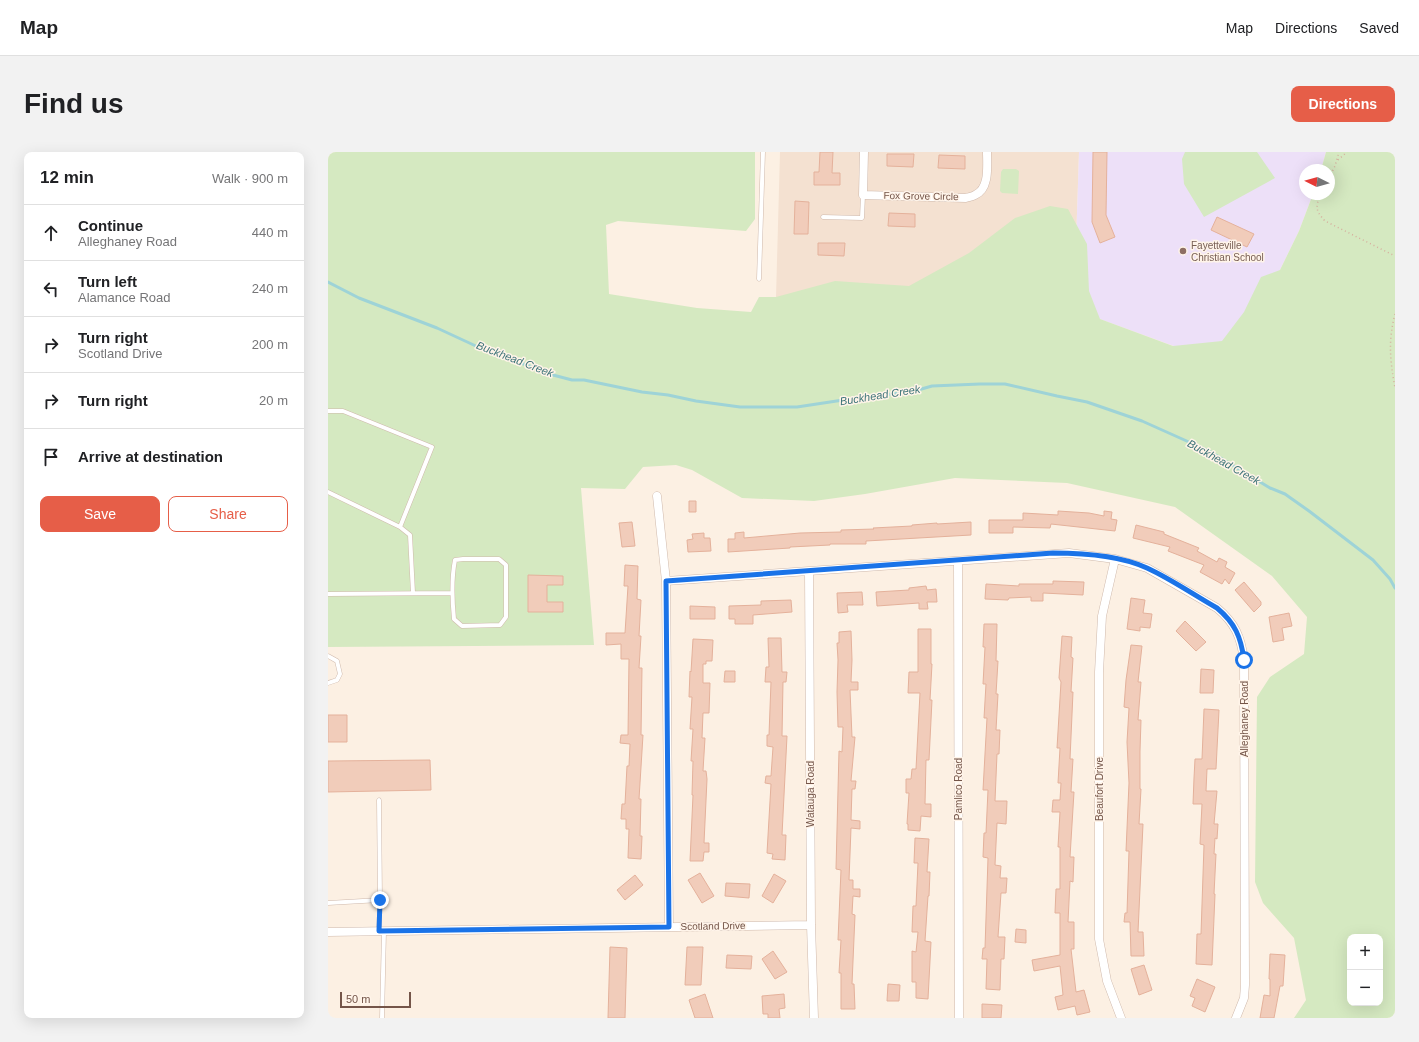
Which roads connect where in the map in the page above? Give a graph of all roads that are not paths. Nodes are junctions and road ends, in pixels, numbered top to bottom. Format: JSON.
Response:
{"nodes":[{"id":1,"x":763,"y":152,"type":"edge"},
{"id":2,"x":864,"y":152,"type":"edge"},
{"id":3,"x":987,"y":152,"type":"edge"},
{"id":4,"x":863,"y":195,"type":"junction"},
{"id":5,"x":824,"y":217,"type":"dead end"},
{"id":6,"x":759,"y":279,"type":"dead end"},
{"id":7,"x":328,"y":411,"type":"edge"},
{"id":8,"x":328,"y":492,"type":"edge"},
{"id":9,"x":657,"y":496,"type":"dead end"},
{"id":10,"x":400,"y":527,"type":"junction"},
{"id":11,"x":1115,"y":559,"type":"junction"},
{"id":12,"x":958,"y":560,"type":"junction"},
{"id":13,"x":809,"y":571,"type":"junction"},
{"id":14,"x":666,"y":581,"type":"junction"},
{"id":15,"x":451,"y":593,"type":"junction"},
{"id":16,"x":328,"y":594,"type":"edge"},
{"id":17,"x":413,"y":594,"type":"junction"},
{"id":18,"x":328,"y":656,"type":"edge"},
{"id":19,"x":328,"y":683,"type":"edge"},
{"id":20,"x":379,"y":800,"type":"dead end"},
{"id":21,"x":380,"y":900,"type":"junction"},
{"id":22,"x":328,"y":903,"type":"edge"},
{"id":23,"x":810,"y":925,"type":"junction"},
{"id":24,"x":669,"y":927,"type":"junction"},
{"id":25,"x":382,"y":931,"type":"junction"},
{"id":26,"x":328,"y":932,"type":"edge"},
{"id":27,"x":382,"y":1018,"type":"edge"},
{"id":28,"x":814,"y":1018,"type":"edge"},
{"id":29,"x":959,"y":1018,"type":"edge"},
{"id":30,"x":1121,"y":1018,"type":"edge"},
{"id":31,"x":1236,"y":1018,"type":"edge"}],
"edges":[{"from":1,"to":6,"type":"lane"},
{"from":2,"to":4,"type":"street"},
{"from":3,"to":4,"type":"street","name":"Fox Grove Circle"},
{"from":4,"to":5,"type":"lane"},
{"from":7,"to":10,"type":"lane"},
{"from":8,"to":10,"type":"lane"},
{"from":9,"to":14,"type":"street"},
{"from":10,"to":17,"type":"lane"},
{"from":11,"to":12,"type":"street","name":"Alleghaney Road"},
{"from":11,"to":30,"type":"street","name":"Beaufort Drive"},
{"from":11,"to":31,"type":"street","name":"Alleghaney Road"},
{"from":12,"to":13,"type":"street","name":"Alleghaney Road"},
{"from":12,"to":29,"type":"street","name":"Pamlico Road"},
{"from":13,"to":14,"type":"street","name":"Alleghaney Road"},
{"from":13,"to":23,"type":"street","name":"Watauga Road"},
{"from":14,"to":24,"type":"street"},
{"from":15,"to":15,"type":"lane"},
{"from":15,"to":17,"type":"lane"},
{"from":16,"to":17,"type":"lane"},
{"from":18,"to":19,"type":"lane"},
{"from":20,"to":21,"type":"lane"},
{"from":21,"to":22,"type":"lane"},
{"from":21,"to":25,"type":"lane"},
{"from":23,"to":24,"type":"street","name":"Scotland Drive"},
{"from":23,"to":28,"type":"street","name":"Watauga Road"},
{"from":24,"to":25,"type":"street","name":"Scotland Drive"},
{"from":25,"to":26,"type":"street","name":"Scotland Drive"},
{"from":25,"to":27,"type":"lane"}]}
